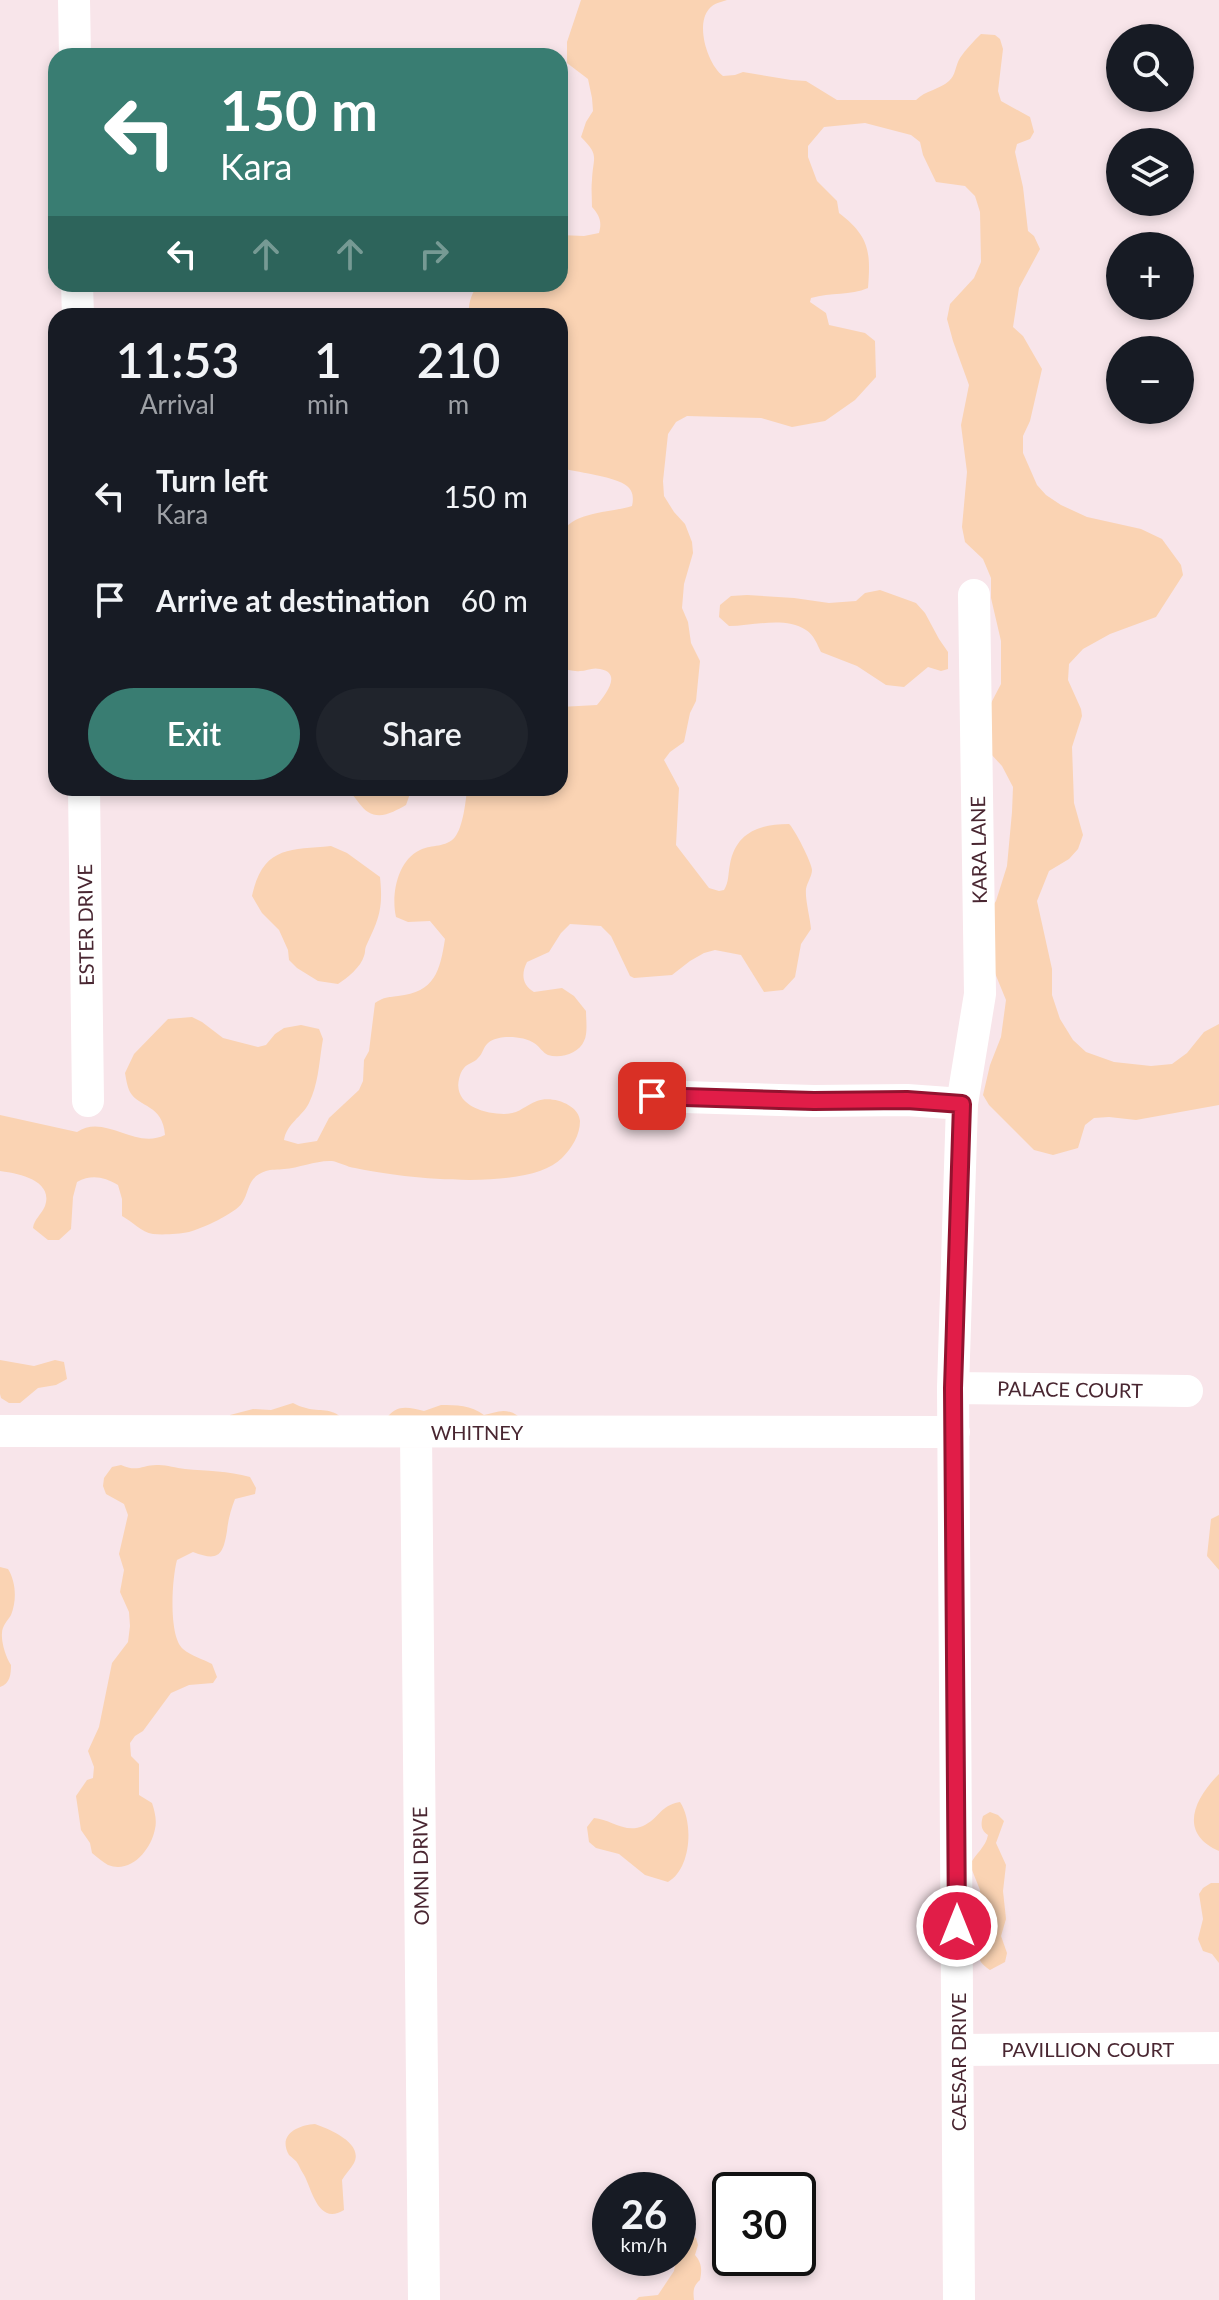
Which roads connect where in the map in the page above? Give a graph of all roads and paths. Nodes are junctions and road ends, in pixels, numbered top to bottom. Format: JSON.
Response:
{"nodes":[{"id":1,"x":74,"y":0,"type":"edge"},
{"id":2,"x":75,"y":48,"type":"edge"},
{"id":3,"x":974,"y":595,"type":"dead end"},
{"id":4,"x":84,"y":796,"type":"edge"},
{"id":5,"x":652,"y":1096,"type":"dead end"},
{"id":6,"x":88,"y":1101,"type":"dead end"},
{"id":7,"x":962,"y":1104,"type":"junction"},
{"id":8,"x":953,"y":1388,"type":"junction"},
{"id":9,"x":1187,"y":1391,"type":"dead end"},
{"id":10,"x":0,"y":1431,"type":"edge"},
{"id":11,"x":416,"y":1432,"type":"junction"},
{"id":12,"x":954,"y":1432,"type":"junction"},
{"id":13,"x":1219,"y":2048,"type":"edge"},
{"id":14,"x":958,"y":2050,"type":"junction"},
{"id":15,"x":424,"y":2300,"type":"edge"},
{"id":16,"x":959,"y":2300,"type":"edge"}],
"edges":[{"from":1,"to":2,"type":"street"},
{"from":3,"to":7,"type":"street","name":"KARA LANE"},
{"from":4,"to":6,"type":"street","name":"ESTER DRIVE"},
{"from":5,"to":7,"type":"street"},
{"from":7,"to":8,"type":"street","name":"CAESAR DRIVE"},
{"from":8,"to":9,"type":"street","name":"PALACE COURT"},
{"from":8,"to":12,"type":"street","name":"CAESAR DRIVE"},
{"from":10,"to":11,"type":"street","name":"WHITNEY"},
{"from":11,"to":12,"type":"street","name":"WHITNEY"},
{"from":11,"to":15,"type":"street","name":"OMNI DRIVE"},
{"from":12,"to":14,"type":"street","name":"CAESAR DRIVE"},
{"from":13,"to":14,"type":"street","name":"PAVILLION COURT"},
{"from":14,"to":16,"type":"street","name":"CAESAR DRIVE"}]}
